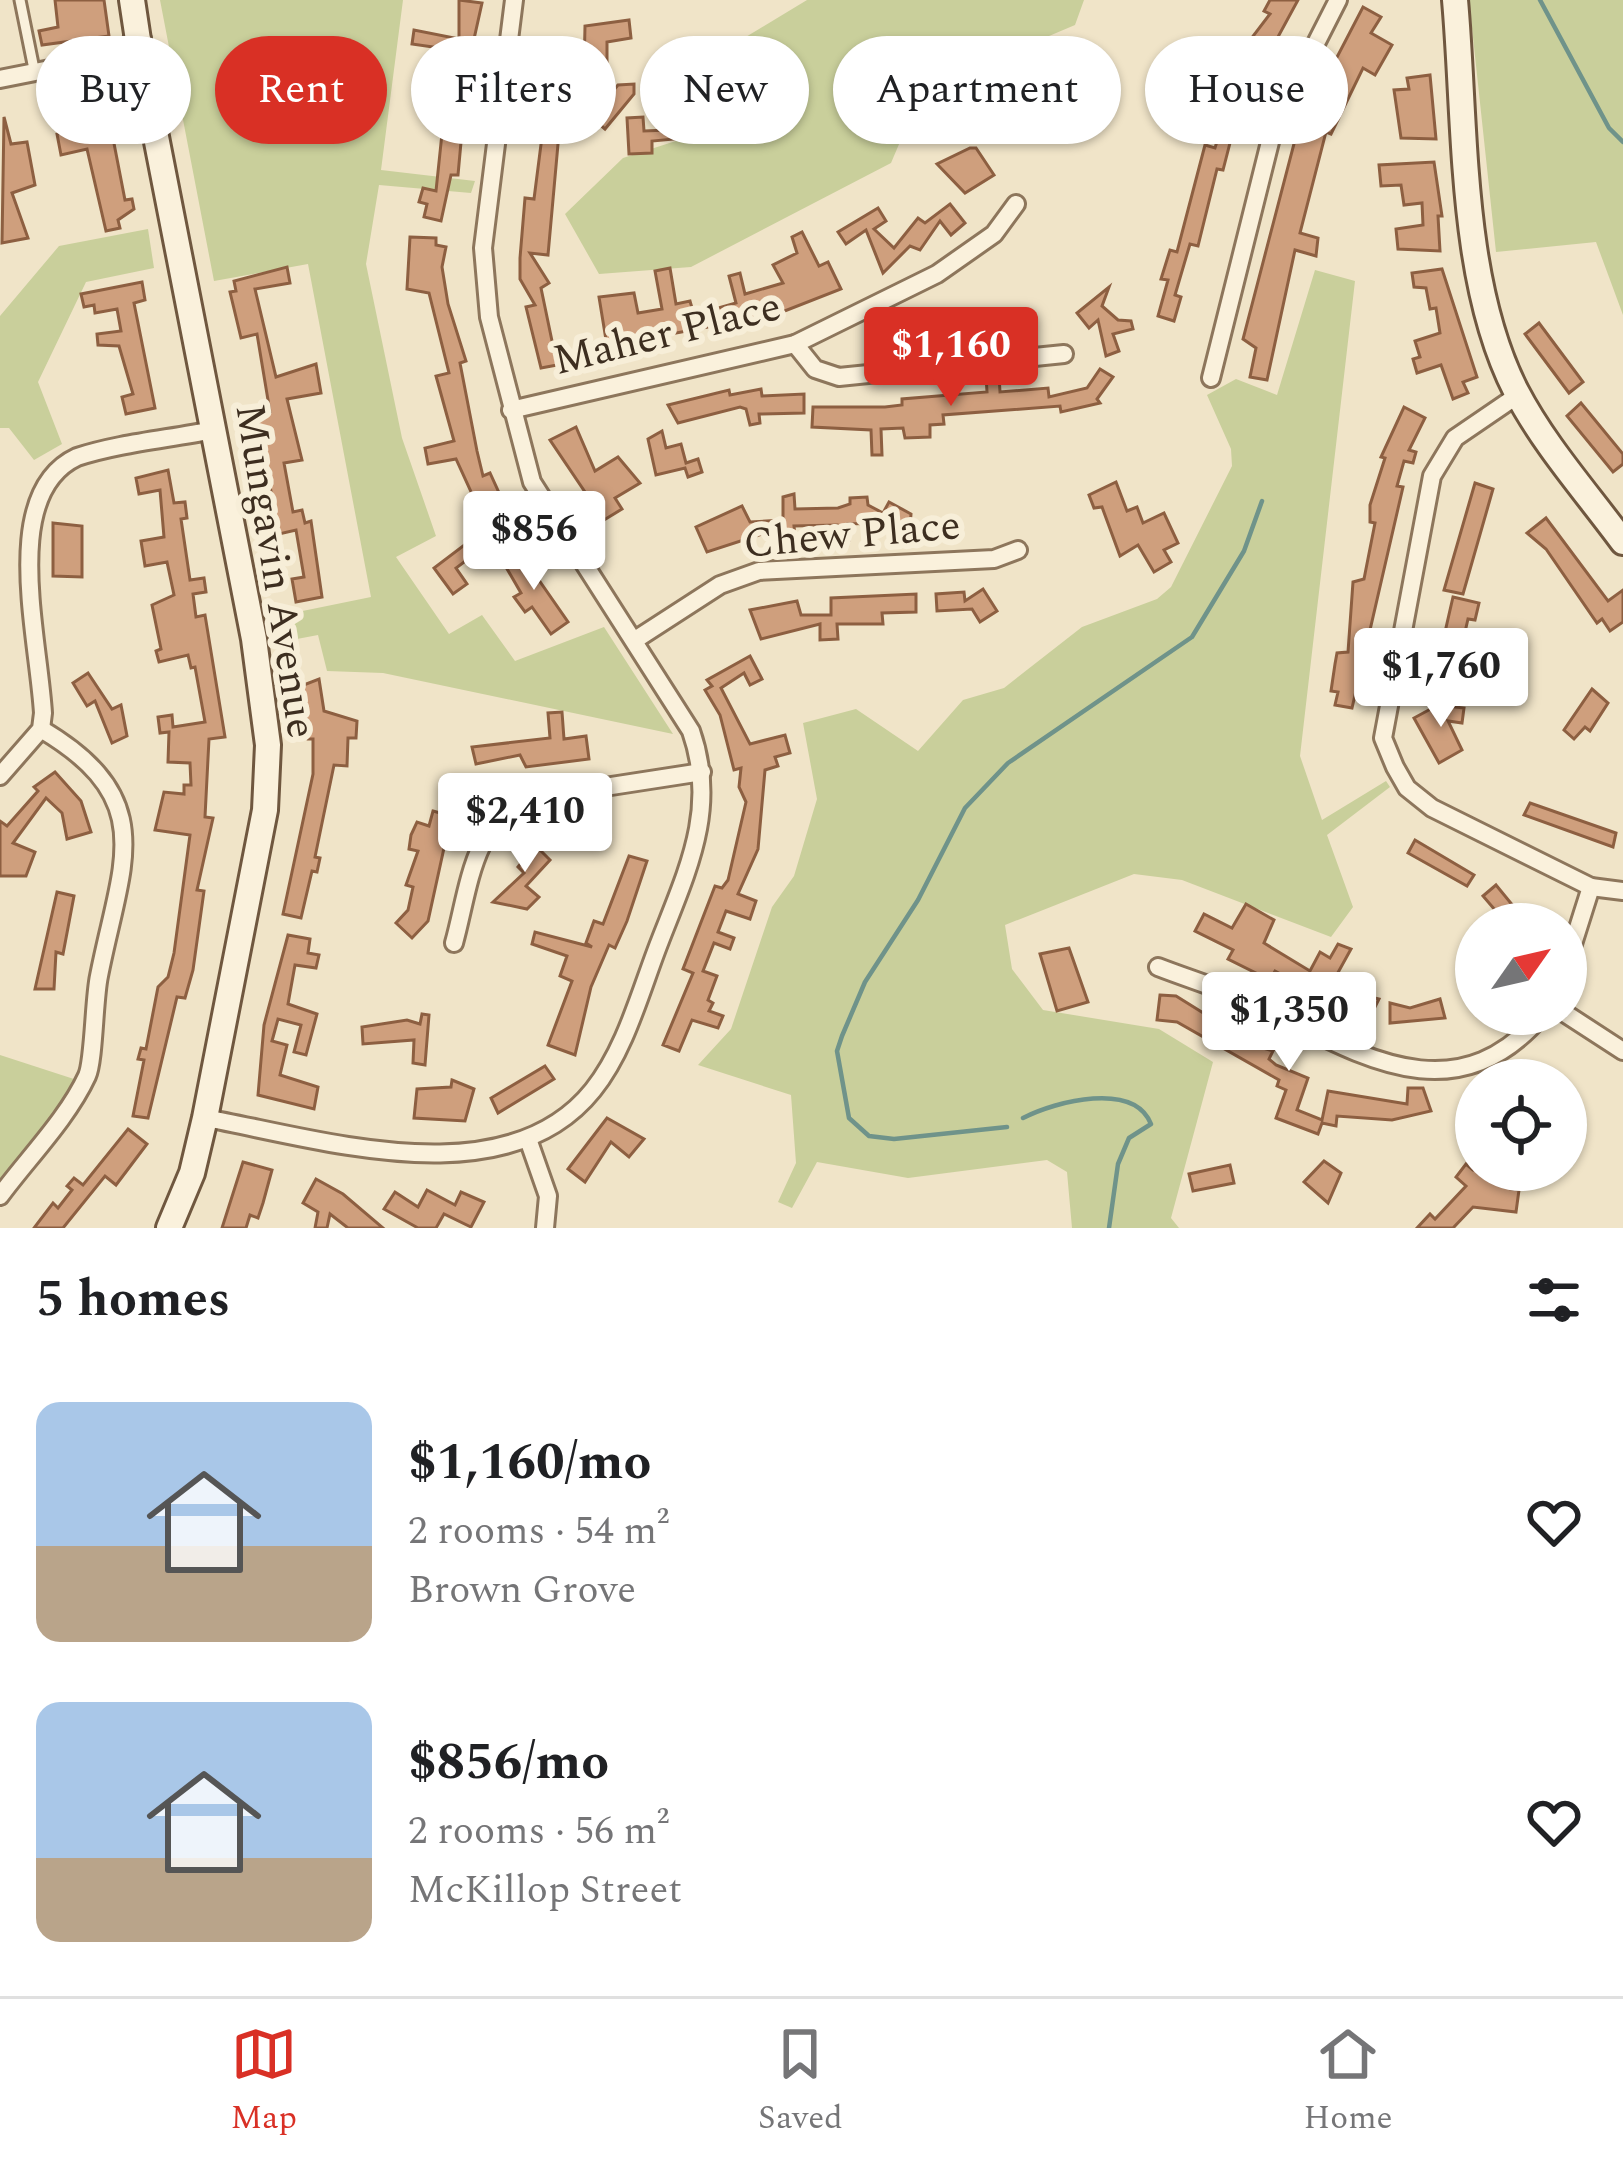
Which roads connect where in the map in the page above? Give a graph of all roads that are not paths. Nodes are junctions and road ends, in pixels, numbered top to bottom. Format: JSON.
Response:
{"nodes":[{"id":1,"x":20,"y":0,"type":"edge"},
{"id":2,"x":132,"y":0,"type":"edge"},
{"id":3,"x":514,"y":0,"type":"edge"},
{"id":4,"x":1338,"y":0,"type":"edge"},
{"id":5,"x":1455,"y":0,"type":"edge"},
{"id":6,"x":134,"y":36,"type":"edge"},
{"id":7,"x":35,"y":74,"type":"joint"},
{"id":8,"x":0,"y":80,"type":"edge"},
{"id":9,"x":154,"y":144,"type":"edge"},
{"id":10,"x":1016,"y":204,"type":"dead end"},
{"id":11,"x":795,"y":344,"type":"junction"},
{"id":12,"x":1064,"y":354,"type":"dead end"},
{"id":13,"x":1211,"y":378,"type":"dead end"},
{"id":14,"x":1518,"y":395,"type":"junction"},
{"id":15,"x":511,"y":410,"type":"junction"},
{"id":16,"x":213,"y":430,"type":"junction"},
{"id":17,"x":1623,"y":542,"type":"edge"},
{"id":18,"x":1018,"y":550,"type":"dead end"},
{"id":19,"x":635,"y":640,"type":"junction"},
{"id":20,"x":41,"y":729,"type":"junction"},
{"id":21,"x":702,"y":772,"type":"junction"},
{"id":22,"x":0,"y":776,"type":"edge"},
{"id":23,"x":1592,"y":886,"type":"junction"},
{"id":24,"x":1623,"y":891,"type":"edge"},
{"id":25,"x":1586,"y":903,"type":"edge"},
{"id":26,"x":454,"y":943,"type":"dead end"},
{"id":27,"x":1158,"y":967,"type":"dead end"},
{"id":28,"x":1587,"y":1028,"type":"edge"},
{"id":29,"x":1525,"y":1035,"type":"edge"},
{"id":30,"x":1623,"y":1051,"type":"edge"},
{"id":31,"x":206,"y":1118,"type":"junction"},
{"id":32,"x":528,"y":1139,"type":"junction"},
{"id":33,"x":0,"y":1196,"type":"edge"},
{"id":34,"x":169,"y":1228,"type":"edge"},
{"id":35,"x":545,"y":1228,"type":"edge"}],
"edges":[{"from":1,"to":7,"type":"lane"},
{"from":2,"to":6,"type":"main road","name":"Mungavin Avenue"},
{"from":3,"to":15,"type":"street"},
{"from":4,"to":13,"type":"street"},
{"from":5,"to":14,"type":"main road"},
{"from":7,"to":8,"type":"street"},
{"from":9,"to":16,"type":"main road","name":"Mungavin Avenue"},
{"from":10,"to":11,"type":"street","name":"Maher Place"},
{"from":11,"to":12,"type":"street"},
{"from":11,"to":15,"type":"street","name":"Maher Place"},
{"from":14,"to":17,"type":"main road"},
{"from":14,"to":23,"type":"street"},
{"from":15,"to":19,"type":"street"},
{"from":16,"to":20,"type":"street"},
{"from":16,"to":31,"type":"main road","name":"Mungavin Avenue"},
{"from":18,"to":19,"type":"street","name":"Chew Place"},
{"from":19,"to":21,"type":"street"},
{"from":20,"to":22,"type":"street"},
{"from":20,"to":33,"type":"street"},
{"from":21,"to":26,"type":"street"},
{"from":21,"to":32,"type":"street"},
{"from":23,"to":24,"type":"street"},
{"from":23,"to":25,"type":"street"},
{"from":27,"to":29,"type":"street"},
{"from":28,"to":30,"type":"street"},
{"from":31,"to":32,"type":"street"},
{"from":31,"to":34,"type":"main road","name":"Mungavin Avenue"},
{"from":32,"to":35,"type":"street"}]}
